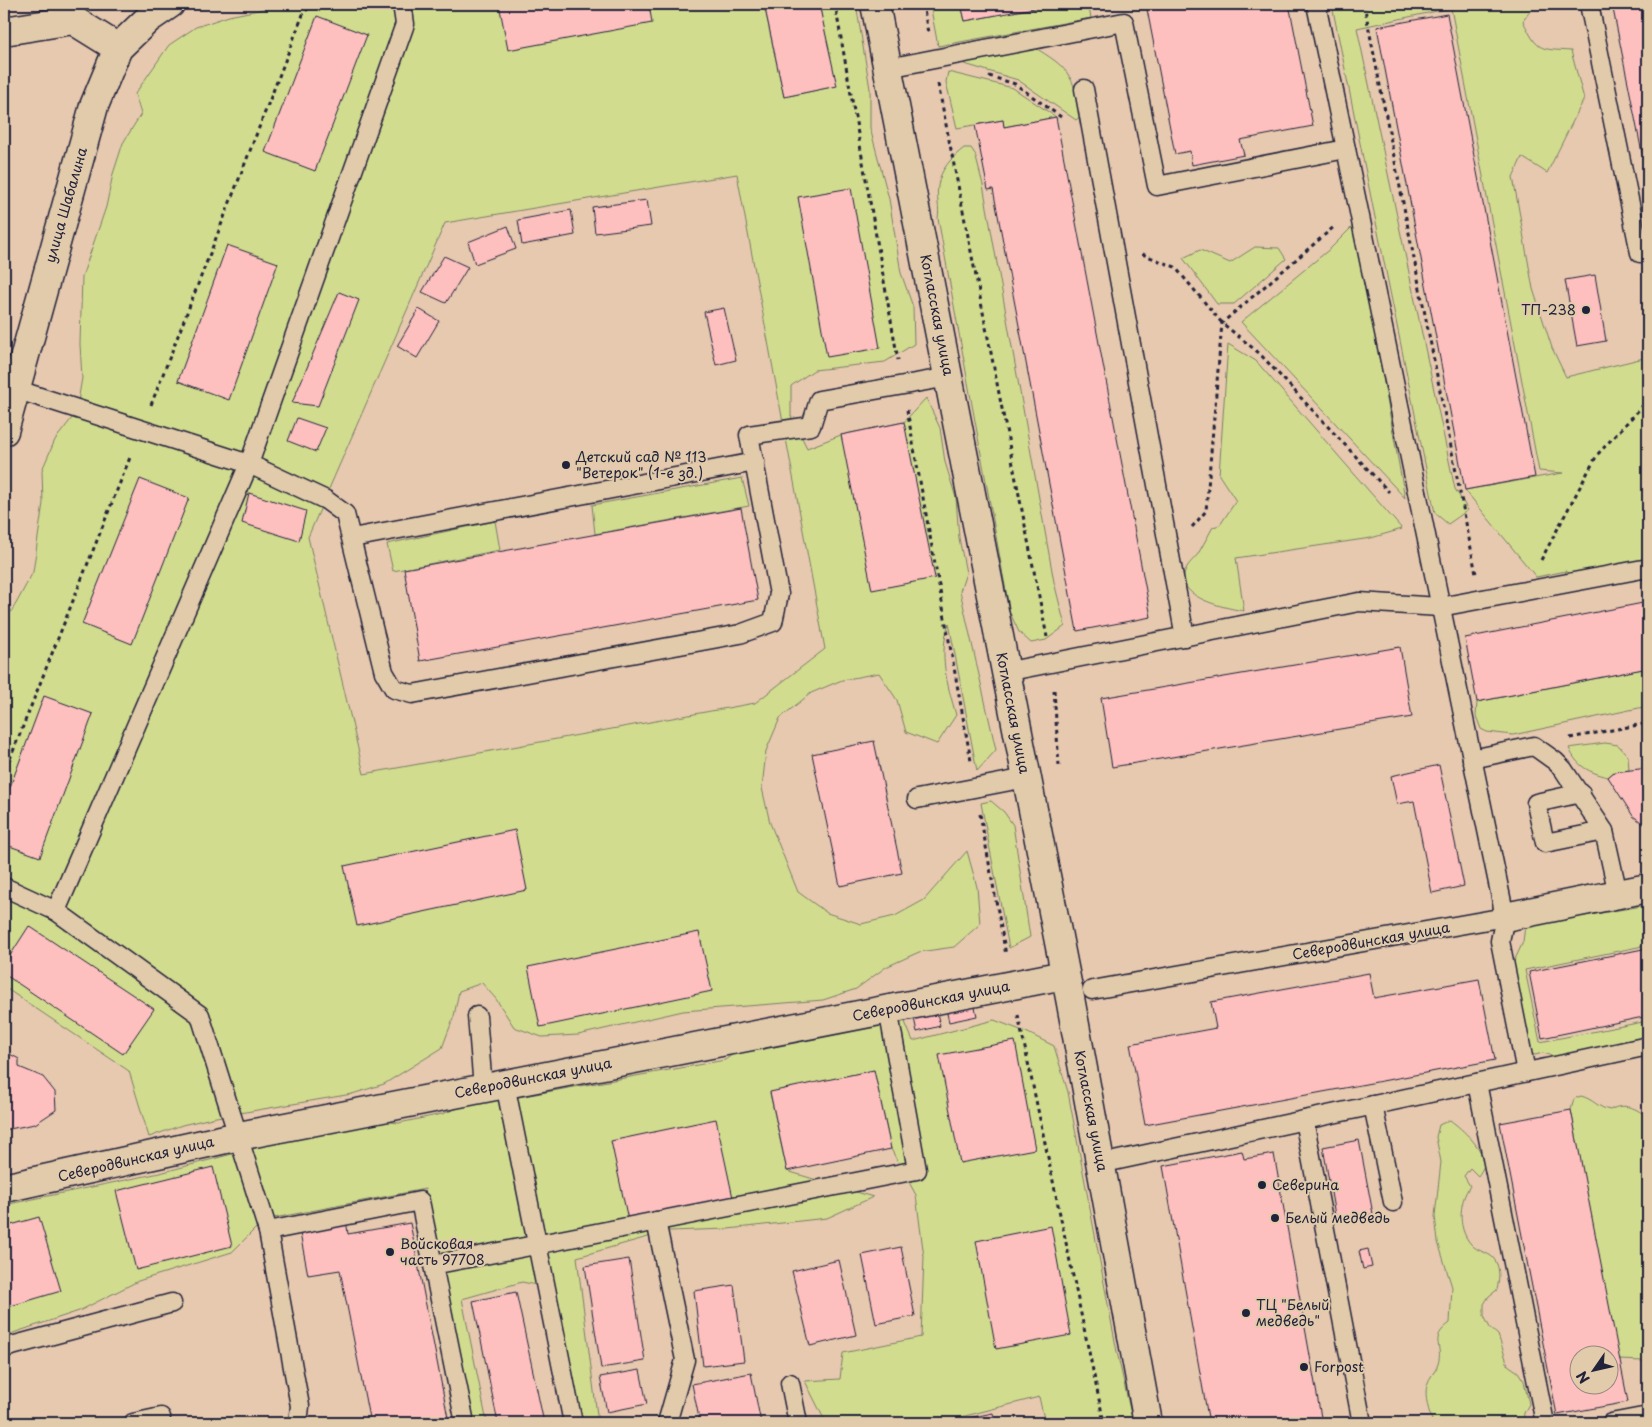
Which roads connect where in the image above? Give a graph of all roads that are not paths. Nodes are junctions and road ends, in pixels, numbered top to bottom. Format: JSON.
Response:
{"nodes":[{"id":1,"x":170,"y":4,"type":"edge"},
{"id":2,"x":402,"y":4,"type":"edge"},
{"id":3,"x":875,"y":4,"type":"edge"},
{"id":4,"x":1316,"y":4,"type":"edge"},
{"id":5,"x":1589,"y":4,"type":"edge"},
{"id":6,"x":71,"y":12,"type":"edge"},
{"id":7,"x":4,"y":31,"type":"edge"},
{"id":8,"x":118,"y":48,"type":"junction"},
{"id":9,"x":888,"y":68,"type":"junction"},
{"id":10,"x":1084,"y":89,"type":"dead end"},
{"id":11,"x":1346,"y":150,"type":"junction"},
{"id":12,"x":1640,"y":254,"type":"dead end"},
{"id":13,"x":949,"y":376,"type":"junction"},
{"id":14,"x":15,"y":389,"type":"junction"},
{"id":15,"x":4,"y":431,"type":"edge"},
{"id":16,"x":755,"y":462,"type":"junction"},
{"id":17,"x":249,"y":464,"type":"junction"},
{"id":18,"x":352,"y":538,"type":"junction"},
{"id":19,"x":1648,"y":568,"type":"edge"},
{"id":20,"x":1440,"y":607,"type":"junction"},
{"id":21,"x":1185,"y":637,"type":"junction"},
{"id":22,"x":1005,"y":672,"type":"junction"},
{"id":23,"x":1472,"y":759,"type":"junction"},
{"id":24,"x":1026,"y":778,"type":"junction"},
{"id":25,"x":1580,"y":793,"type":"junction"},
{"id":26,"x":917,"y":799,"type":"dead end"},
{"id":27,"x":1604,"y":831,"type":"junction"},
{"id":28,"x":4,"y":887,"type":"edge"},
{"id":29,"x":1648,"y":888,"type":"edge"},
{"id":30,"x":1618,"y":894,"type":"junction"},
{"id":31,"x":56,"y":911,"type":"junction"},
{"id":32,"x":1505,"y":917,"type":"junction"},
{"id":33,"x":1064,"y":975,"type":"junction"},
{"id":34,"x":1092,"y":990,"type":"dead end"},
{"id":35,"x":888,"y":1009,"type":"junction"},
{"id":36,"x":477,"y":1016,"type":"dead end"},
{"id":37,"x":1648,"y":1046,"type":"edge"},
{"id":38,"x":1526,"y":1072,"type":"junction"},
{"id":39,"x":1477,"y":1082,"type":"junction"},
{"id":40,"x":494,"y":1086,"type":"junction"},
{"id":41,"x":1373,"y":1105,"type":"junction"},
{"id":42,"x":1304,"y":1120,"type":"junction"},
{"id":43,"x":239,"y":1136,"type":"junction"},
{"id":44,"x":1100,"y":1164,"type":"junction"},
{"id":45,"x":4,"y":1188,"type":"edge"},
{"id":46,"x":1394,"y":1202,"type":"dead end"},
{"id":47,"x":656,"y":1221,"type":"junction"},
{"id":48,"x":268,"y":1231,"type":"junction"},
{"id":49,"x":537,"y":1244,"type":"junction"},
{"id":50,"x":434,"y":1265,"type":"junction"},
{"id":51,"x":172,"y":1303,"type":"dead end"},
{"id":52,"x":4,"y":1348,"type":"edge"},
{"id":53,"x":790,"y":1383,"type":"dead end"},
{"id":54,"x":1648,"y":1416,"type":"edge"},
{"id":55,"x":161,"y":1417,"type":"dead end"},
{"id":56,"x":133,"y":1423,"type":"edge"},
{"id":57,"x":298,"y":1423,"type":"edge"},
{"id":58,"x":465,"y":1423,"type":"edge"},
{"id":59,"x":573,"y":1423,"type":"edge"},
{"id":60,"x":667,"y":1423,"type":"edge"},
{"id":61,"x":798,"y":1423,"type":"edge"},
{"id":62,"x":1148,"y":1423,"type":"edge"},
{"id":63,"x":1362,"y":1423,"type":"edge"},
{"id":64,"x":1545,"y":1423,"type":"edge"},
{"id":65,"x":1610,"y":1423,"type":"edge"}],
"edges":[{"from":1,"to":8,"type":"street","name":"улица Шабалина"},
{"from":2,"to":17,"type":"lane"},
{"from":3,"to":9,"type":"street","name":"Котласская улица"},
{"from":4,"to":11,"type":"lane"},
{"from":5,"to":12,"type":"lane"},
{"from":6,"to":7,"type":"street"},
{"from":6,"to":8,"type":"street"},
{"from":8,"to":14,"type":"street","name":"улица Шабалина"},
{"from":9,"to":11,"type":"lane"},
{"from":9,"to":13,"type":"street","name":"Котласская улица"},
{"from":10,"to":21,"type":"lane"},
{"from":11,"to":20,"type":"lane"},
{"from":13,"to":16,"type":"lane"},
{"from":13,"to":22,"type":"street","name":"Котласская улица"},
{"from":14,"to":15,"type":"street","name":"улица Шабалина"},
{"from":14,"to":17,"type":"lane"},
{"from":16,"to":18,"type":"lane"},
{"from":16,"to":18,"type":"lane"},
{"from":17,"to":18,"type":"lane"},
{"from":17,"to":31,"type":"lane"},
{"from":19,"to":20,"type":"lane"},
{"from":20,"to":21,"type":"lane"},
{"from":20,"to":23,"type":"lane"},
{"from":21,"to":22,"type":"lane"},
{"from":22,"to":24,"type":"street","name":"Котласская улица"},
{"from":23,"to":25,"type":"lane"},
{"from":23,"to":32,"type":"lane"},
{"from":24,"to":26,"type":"lane"},
{"from":24,"to":33,"type":"street","name":"Котласская улица"},
{"from":25,"to":27,"type":"lane"},
{"from":25,"to":27,"type":"lane"},
{"from":27,"to":30,"type":"lane"},
{"from":28,"to":31,"type":"lane"},
{"from":29,"to":30,"type":"street","name":"Северодвинская улица"},
{"from":30,"to":32,"type":"street","name":"Северодвинская улица"},
{"from":31,"to":43,"type":"lane"},
{"from":32,"to":34,"type":"lane","name":"Северодвинская улица"},
{"from":32,"to":38,"type":"lane"},
{"from":33,"to":35,"type":"street","name":"Северодвинская улица"},
{"from":33,"to":44,"type":"street","name":"Котласская улица"},
{"from":35,"to":40,"type":"street","name":"Северодвинская улица"},
{"from":35,"to":47,"type":"lane"},
{"from":36,"to":40,"type":"lane"},
{"from":37,"to":38,"type":"lane"},
{"from":38,"to":39,"type":"lane"},
{"from":39,"to":41,"type":"lane"},
{"from":39,"to":64,"type":"lane"},
{"from":40,"to":43,"type":"street","name":"Северодвинская улица"},
{"from":40,"to":49,"type":"lane"},
{"from":41,"to":42,"type":"lane"},
{"from":41,"to":46,"type":"lane"},
{"from":42,"to":44,"type":"lane"},
{"from":42,"to":63,"type":"lane"},
{"from":43,"to":45,"type":"street","name":"Северодвинская улица"},
{"from":43,"to":48,"type":"lane"},
{"from":44,"to":62,"type":"street","name":"Котласская улица"},
{"from":47,"to":49,"type":"lane"},
{"from":47,"to":60,"type":"lane"},
{"from":48,"to":50,"type":"lane"},
{"from":48,"to":57,"type":"lane"},
{"from":49,"to":50,"type":"lane"},
{"from":49,"to":59,"type":"lane"},
{"from":50,"to":58,"type":"lane"},
{"from":51,"to":52,"type":"lane"},
{"from":53,"to":61,"type":"lane"},
{"from":54,"to":65,"type":"lane"},
{"from":55,"to":56,"type":"lane"}]}
